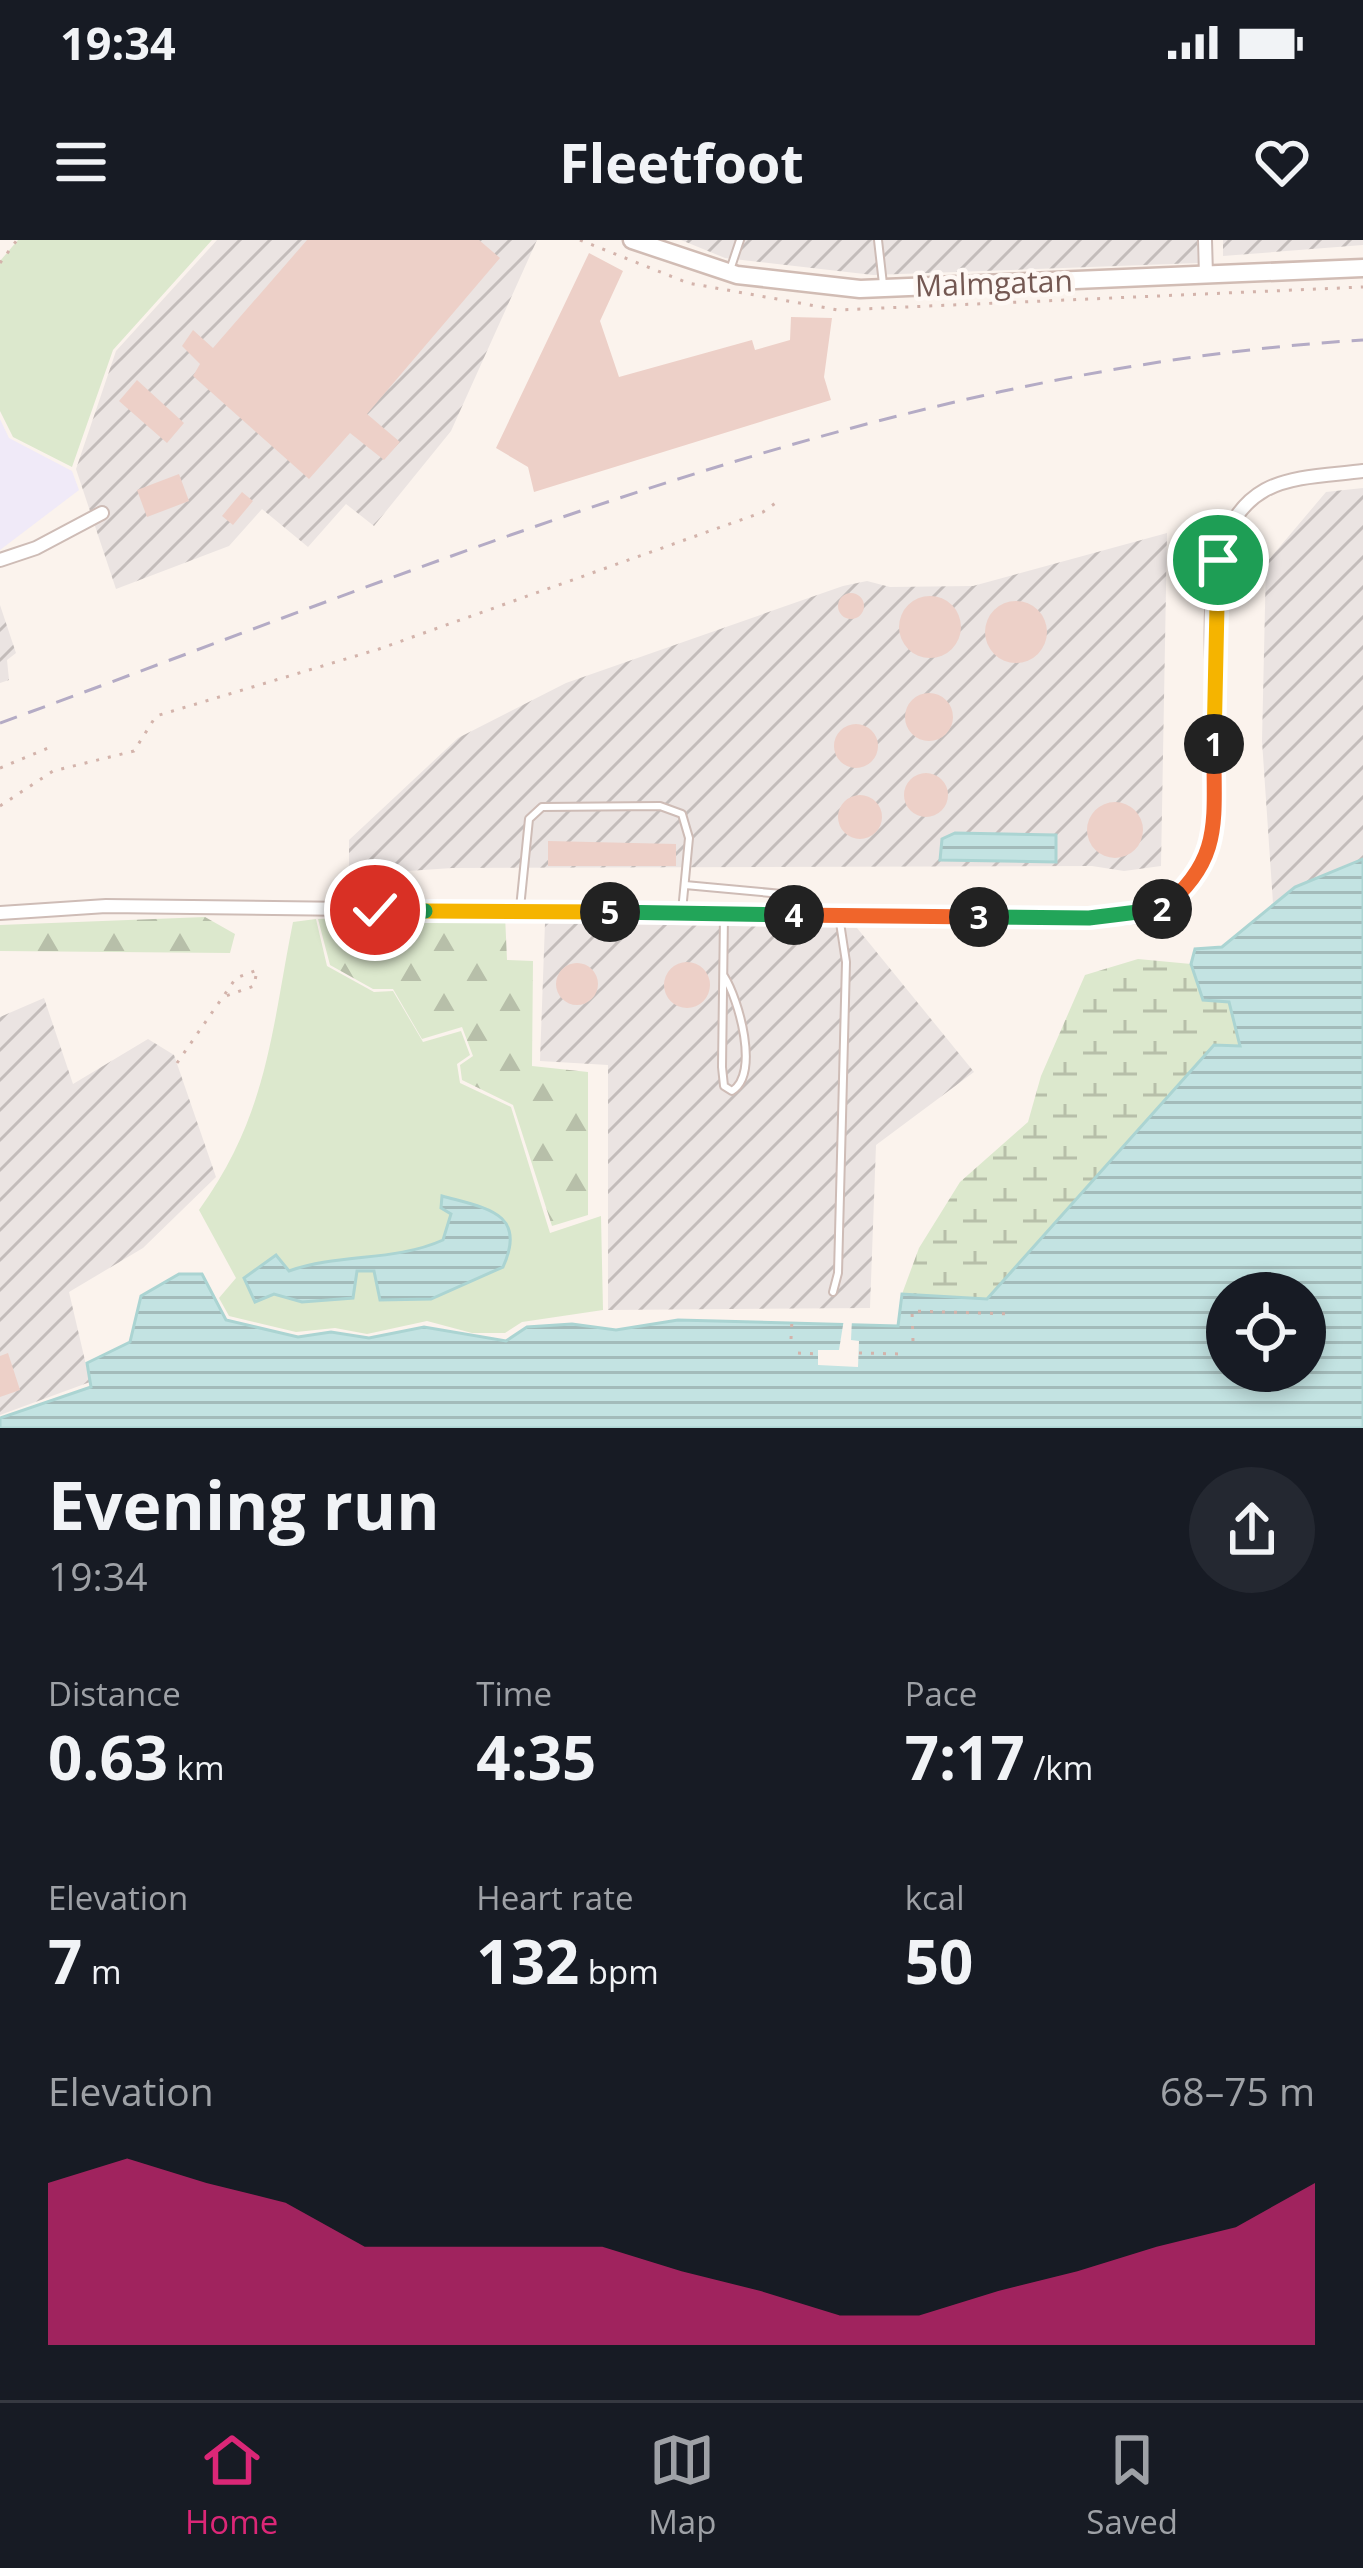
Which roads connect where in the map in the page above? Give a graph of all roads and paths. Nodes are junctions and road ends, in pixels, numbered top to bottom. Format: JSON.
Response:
{"nodes":[{"id":1,"x":17,"y":240,"type":"edge"},
{"id":2,"x":632,"y":240,"type":"edge"},
{"id":3,"x":740,"y":240,"type":"edge"},
{"id":4,"x":878,"y":240,"type":"edge"},
{"id":5,"x":1205,"y":240,"type":"edge"},
{"id":6,"x":0,"y":263,"type":"edge"},
{"id":7,"x":1363,"y":268,"type":"edge"},
{"id":8,"x":728,"y":274,"type":"junction"},
{"id":9,"x":1206,"y":275,"type":"junction"},
{"id":10,"x":884,"y":288,"type":"junction"},
{"id":11,"x":1363,"y":471,"type":"edge"},
{"id":12,"x":781,"y":499,"type":"dead end"},
{"id":13,"x":102,"y":513,"type":"dead end"},
{"id":14,"x":0,"y":560,"type":"edge"},
{"id":15,"x":53,"y":746,"type":"dead end"},
{"id":16,"x":0,"y":768,"type":"edge"},
{"id":17,"x":0,"y":806,"type":"edge"},
{"id":18,"x":685,"y":885,"type":"junction"},
{"id":19,"x":520,"y":911,"type":"junction"},
{"id":20,"x":0,"y":913,"type":"edge"},
{"id":21,"x":682,"y":915,"type":"junction"},
{"id":22,"x":724,"y":915,"type":"junction"},
{"id":23,"x":786,"y":915,"type":"junction"},
{"id":24,"x":838,"y":916,"type":"junction"},
{"id":25,"x":724,"y":976,"type":"junction"},
{"id":26,"x":226,"y":996,"type":"junction"},
{"id":27,"x":177,"y":1063,"type":"dead end"},
{"id":28,"x":833,"y":1292,"type":"dead end"},
{"id":29,"x":1012,"y":1315,"type":"dead end"},
{"id":30,"x":792,"y":1319,"type":"dead end"},
{"id":31,"x":791,"y":1340,"type":"dead end"},
{"id":32,"x":913,"y":1341,"type":"dead end"},
{"id":33,"x":797,"y":1353,"type":"dead end"},
{"id":34,"x":859,"y":1353,"type":"dead end"},
{"id":35,"x":818,"y":1354,"type":"dead end"},
{"id":36,"x":902,"y":1354,"type":"dead end"}],
"edges":[{"from":1,"to":6,"type":"path"},
{"from":2,"to":8,"type":"street","name":"Malmgatan"},
{"from":3,"to":8,"type":"lane"},
{"from":4,"to":10,"type":"lane"},
{"from":5,"to":9,"type":"street"},
{"from":7,"to":9,"type":"street","name":"Malmgatan"},
{"from":8,"to":10,"type":"street","name":"Malmgatan"},
{"from":9,"to":10,"type":"street","name":"Malmgatan"},
{"from":11,"to":24,"type":"street"},
{"from":12,"to":17,"type":"path"},
{"from":13,"to":14,"type":"street"},
{"from":15,"to":16,"type":"path"},
{"from":18,"to":19,"type":"lane"},
{"from":18,"to":21,"type":"lane"},
{"from":18,"to":23,"type":"lane"},
{"from":19,"to":20,"type":"street"},
{"from":19,"to":21,"type":"street"},
{"from":21,"to":22,"type":"street"},
{"from":22,"to":23,"type":"street"},
{"from":22,"to":25,"type":"lane"},
{"from":23,"to":24,"type":"street"},
{"from":24,"to":28,"type":"lane"},
{"from":25,"to":25,"type":"lane"},
{"from":26,"to":26,"type":"path"},
{"from":26,"to":27,"type":"path"},
{"from":29,"to":32,"type":"path"},
{"from":30,"to":31,"type":"path"},
{"from":33,"to":35,"type":"path"},
{"from":34,"to":36,"type":"path"}]}
